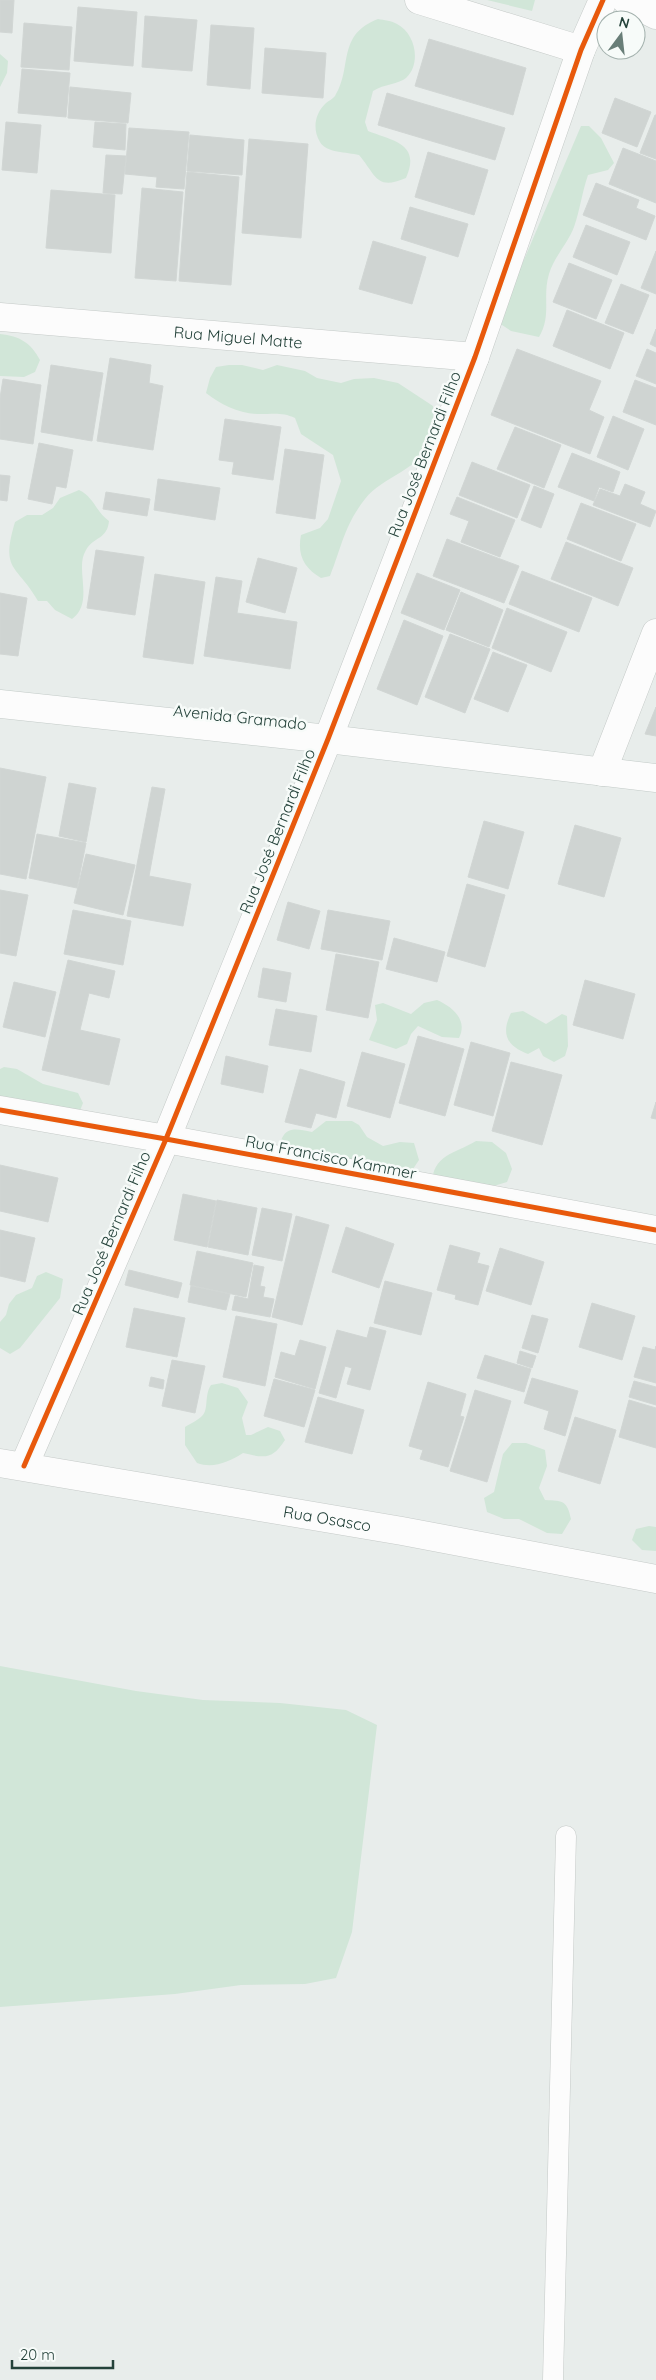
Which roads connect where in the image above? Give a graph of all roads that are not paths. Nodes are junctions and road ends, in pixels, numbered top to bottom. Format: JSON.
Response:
{"nodes":[{"id":1,"x":419,"y":0,"type":"edge"},
{"id":2,"x":603,"y":0,"type":"edge"},
{"id":3,"x":626,"y":0,"type":"edge"},
{"id":4,"x":656,"y":15,"type":"edge"},
{"id":5,"x":581,"y":50,"type":"junction"},
{"id":6,"x":0,"y":317,"type":"edge"},
{"id":7,"x":475,"y":357,"type":"junction"},
{"id":8,"x":656,"y":633,"type":"edge"},
{"id":9,"x":0,"y":704,"type":"edge"},
{"id":10,"x":328,"y":739,"type":"junction"},
{"id":11,"x":602,"y":772,"type":"junction"},
{"id":12,"x":656,"y":778,"type":"edge"},
{"id":13,"x":0,"y":1110,"type":"edge"},
{"id":14,"x":166,"y":1139,"type":"junction"},
{"id":15,"x":656,"y":1230,"type":"edge"},
{"id":16,"x":12,"y":1464,"type":"edge"},
{"id":17,"x":656,"y":1580,"type":"edge"},
{"id":18,"x":566,"y":1836,"type":"dead end"},
{"id":19,"x":553,"y":2380,"type":"edge"}],
"edges":[{"from":1,"to":5,"type":"street"},
{"from":2,"to":5,"type":"street","name":"Rua José Bernardi Filho"},
{"from":3,"to":4,"type":"street"},
{"from":5,"to":7,"type":"street","name":"Rua José Bernardi Filho"},
{"from":6,"to":7,"type":"street","name":"Rua Miguel Matte"},
{"from":7,"to":10,"type":"street","name":"Rua José Bernardi Filho"},
{"from":8,"to":11,"type":"street"},
{"from":9,"to":10,"type":"street","name":"Avenida Gramado"},
{"from":10,"to":11,"type":"street","name":"Avenida Gramado"},
{"from":10,"to":14,"type":"street","name":"Rua José Bernardi Filho"},
{"from":11,"to":12,"type":"street","name":"Avenida Gramado"},
{"from":13,"to":14,"type":"street","name":"Rua Francisco Kammer"},
{"from":14,"to":15,"type":"street","name":"Rua Francisco Kammer"},
{"from":14,"to":16,"type":"street","name":"Rua José Bernardi Filho"},
{"from":16,"to":17,"type":"street","name":"Rua Osasco"},
{"from":18,"to":19,"type":"lane"}]}
